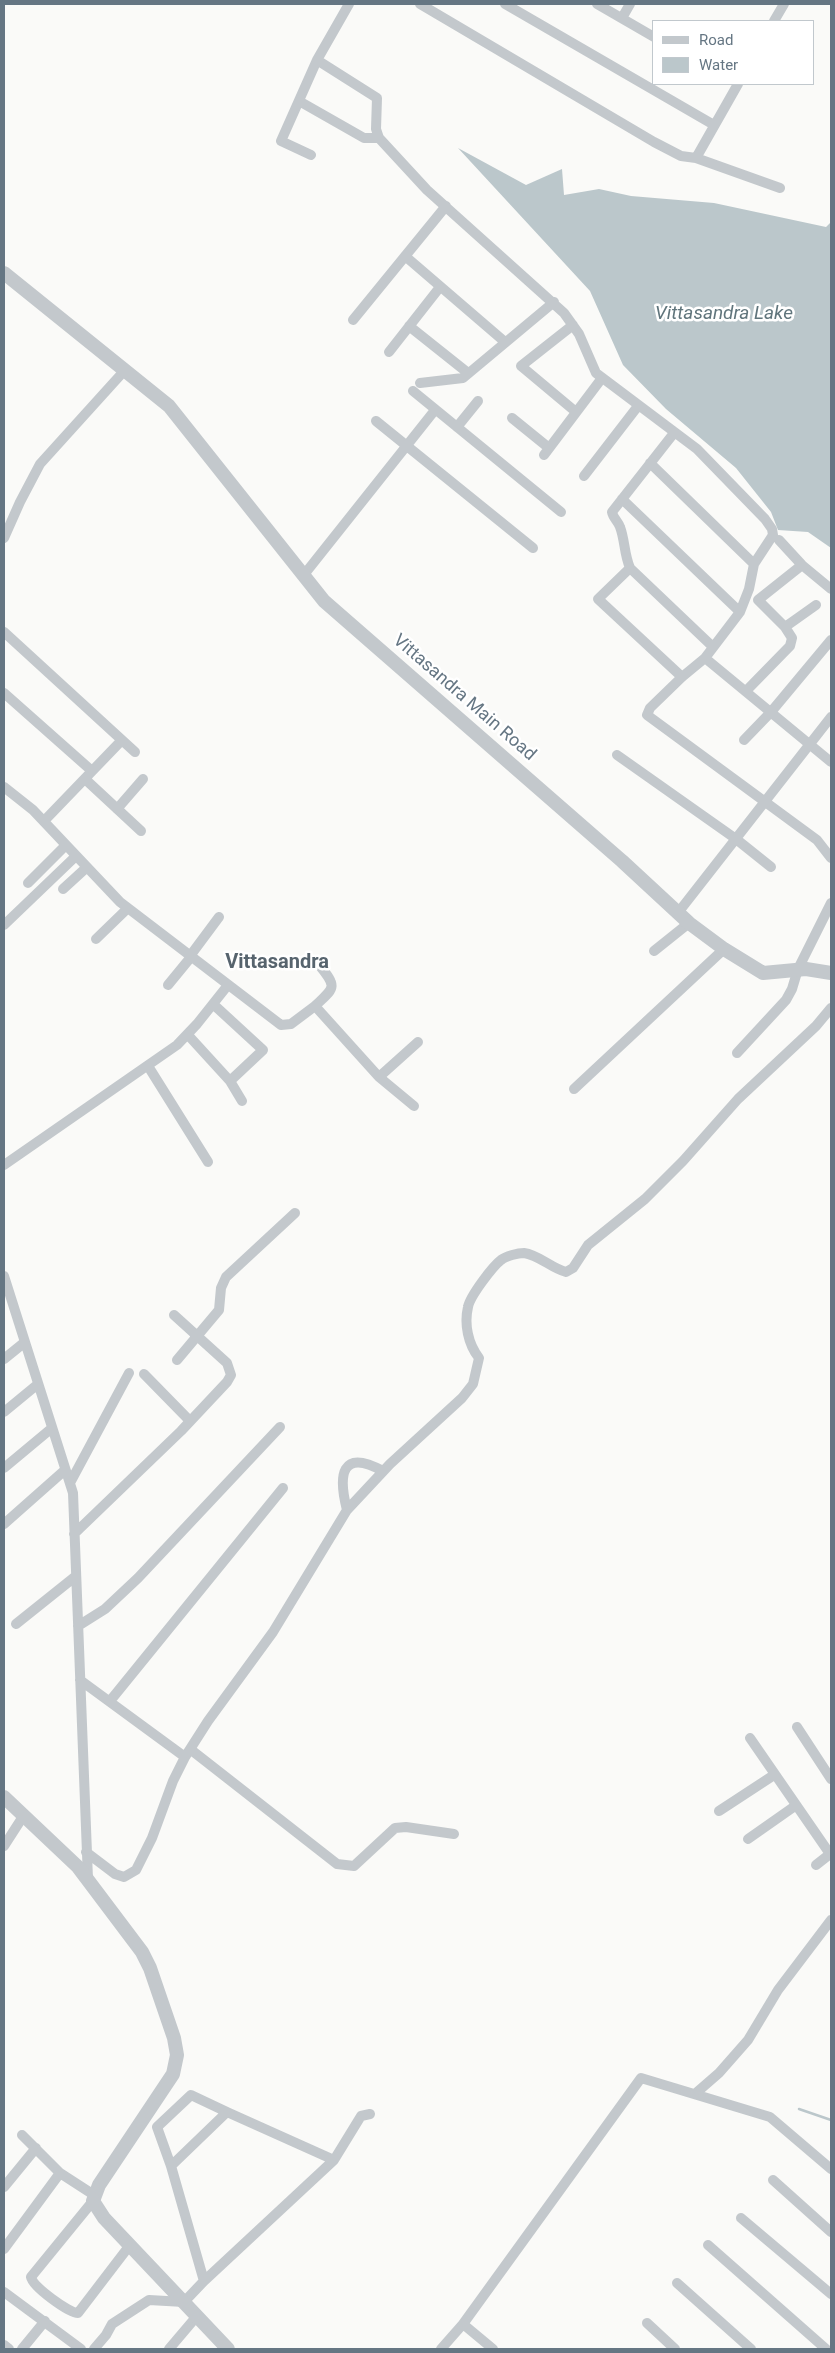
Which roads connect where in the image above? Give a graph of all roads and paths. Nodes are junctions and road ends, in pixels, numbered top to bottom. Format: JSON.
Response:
{"nodes":[{"id":1,"x":349,"y":4,"type":"edge"},
{"id":2,"x":420,"y":4,"type":"edge"},
{"id":3,"x":505,"y":4,"type":"edge"},
{"id":4,"x":598,"y":4,"type":"edge"},
{"id":5,"x":630,"y":4,"type":"edge"},
{"id":6,"x":784,"y":4,"type":"edge"},
{"id":7,"x":622,"y":18,"type":"junction"},
{"id":8,"x":775,"y":20,"type":"edge"},
{"id":9,"x":652,"y":36,"type":"edge"},
{"id":10,"x":317,"y":60,"type":"junction"},
{"id":11,"x":735,"y":85,"type":"edge"},
{"id":12,"x":299,"y":101,"type":"junction"},
{"id":13,"x":714,"y":126,"type":"junction"},
{"id":14,"x":379,"y":138,"type":"junction"},
{"id":15,"x":312,"y":155,"type":"dead end"},
{"id":16,"x":696,"y":158,"type":"junction"},
{"id":17,"x":780,"y":188,"type":"dead end"},
{"id":18,"x":446,"y":206,"type":"junction"},
{"id":19,"x":405,"y":256,"type":"junction"},
{"id":20,"x":4,"y":274,"type":"edge"},
{"id":21,"x":440,"y":287,"type":"junction"},
{"id":22,"x":554,"y":302,"type":"junction"},
{"id":23,"x":353,"y":320,"type":"dead end"},
{"id":24,"x":573,"y":325,"type":"junction"},
{"id":25,"x":409,"y":326,"type":"junction"},
{"id":26,"x":505,"y":342,"type":"junction"},
{"id":27,"x":388,"y":352,"type":"dead end"},
{"id":28,"x":125,"y":370,"type":"junction"},
{"id":29,"x":468,"y":373,"type":"junction"},
{"id":30,"x":602,"y":378,"type":"junction"},
{"id":31,"x":420,"y":383,"type":"dead end"},
{"id":32,"x":413,"y":391,"type":"dead end"},
{"id":33,"x":478,"y":401,"type":"dead end"},
{"id":34,"x":638,"y":406,"type":"junction"},
{"id":35,"x":435,"y":410,"type":"junction"},
{"id":36,"x":576,"y":412,"type":"junction"},
{"id":37,"x":512,"y":418,"type":"dead end"},
{"id":38,"x":376,"y":421,"type":"dead end"},
{"id":39,"x":456,"y":427,"type":"junction"},
{"id":40,"x":674,"y":433,"type":"junction"},
{"id":41,"x":406,"y":446,"type":"junction"},
{"id":42,"x":650,"y":463,"type":"junction"},
{"id":43,"x":584,"y":476,"type":"dead end"},
{"id":44,"x":622,"y":499,"type":"junction"},
{"id":45,"x":561,"y":512,"type":"dead end"},
{"id":46,"x":4,"y":538,"type":"edge"},
{"id":47,"x":779,"y":540,"type":"dead end"},
{"id":48,"x":533,"y":548,"type":"dead end"},
{"id":49,"x":754,"y":564,"type":"junction"},
{"id":50,"x":802,"y":565,"type":"junction"},
{"id":51,"x":630,"y":568,"type":"junction"},
{"id":52,"x":303,"y":576,"type":"junction"},
{"id":53,"x":831,"y":589,"type":"edge"},
{"id":54,"x":816,"y":605,"type":"dead end"},
{"id":55,"x":740,"y":612,"type":"junction"},
{"id":56,"x":785,"y":627,"type":"junction"},
{"id":57,"x":4,"y":632,"type":"edge"},
{"id":58,"x":831,"y":640,"type":"edge"},
{"id":59,"x":714,"y":647,"type":"junction"},
{"id":60,"x":705,"y":658,"type":"junction"},
{"id":61,"x":682,"y":677,"type":"junction"},
{"id":62,"x":746,"y":691,"type":"junction"},
{"id":63,"x":4,"y":693,"type":"edge"},
{"id":64,"x":771,"y":712,"type":"junction"},
{"id":65,"x":831,"y":717,"type":"edge"},
{"id":66,"x":122,"y":740,"type":"junction"},
{"id":67,"x":744,"y":740,"type":"dead end"},
{"id":68,"x":809,"y":745,"type":"junction"},
{"id":69,"x":135,"y":752,"type":"dead end"},
{"id":70,"x":617,"y":754,"type":"dead end"},
{"id":71,"x":831,"y":762,"type":"edge"},
{"id":72,"x":92,"y":771,"type":"junction"},
{"id":73,"x":85,"y":779,"type":"junction"},
{"id":74,"x":143,"y":779,"type":"dead end"},
{"id":75,"x":4,"y":787,"type":"edge"},
{"id":76,"x":765,"y":800,"type":"junction"},
{"id":77,"x":117,"y":808,"type":"junction"},
{"id":78,"x":44,"y":821,"type":"junction"},
{"id":79,"x":141,"y":831,"type":"dead end"},
{"id":80,"x":736,"y":839,"type":"junction"},
{"id":81,"x":66,"y":845,"type":"junction"},
{"id":82,"x":76,"y":856,"type":"junction"},
{"id":83,"x":831,"y":858,"type":"edge"},
{"id":84,"x":771,"y":867,"type":"dead end"},
{"id":85,"x":86,"y":868,"type":"junction"},
{"id":86,"x":28,"y":883,"type":"dead end"},
{"id":87,"x":63,"y":889,"type":"dead end"},
{"id":88,"x":831,"y":903,"type":"edge"},
{"id":89,"x":128,"y":908,"type":"junction"},
{"id":90,"x":677,"y":914,"type":"junction"},
{"id":91,"x":218,"y":917,"type":"dead end"},
{"id":92,"x":689,"y":923,"type":"junction"},
{"id":93,"x":4,"y":926,"type":"edge"},
{"id":94,"x":96,"y":939,"type":"dead end"},
{"id":95,"x":724,"y":949,"type":"junction"},
{"id":96,"x":654,"y":951,"type":"dead end"},
{"id":97,"x":191,"y":956,"type":"junction"},
{"id":98,"x":320,"y":966,"type":"dead end"},
{"id":99,"x":798,"y":969,"type":"junction"},
{"id":100,"x":831,"y":973,"type":"edge"},
{"id":101,"x":228,"y":985,"type":"junction"},
{"id":102,"x":168,"y":986,"type":"dead end"},
{"id":103,"x":213,"y":1004,"type":"junction"},
{"id":104,"x":315,"y":1006,"type":"junction"},
{"id":105,"x":831,"y":1008,"type":"edge"},
{"id":106,"x":188,"y":1035,"type":"junction"},
{"id":107,"x":418,"y":1042,"type":"dead end"},
{"id":108,"x":737,"y":1053,"type":"dead end"},
{"id":109,"x":148,"y":1066,"type":"junction"},
{"id":110,"x":379,"y":1077,"type":"junction"},
{"id":111,"x":230,"y":1081,"type":"junction"},
{"id":112,"x":574,"y":1089,"type":"dead end"},
{"id":113,"x":242,"y":1101,"type":"dead end"},
{"id":114,"x":414,"y":1106,"type":"dead end"},
{"id":115,"x":208,"y":1162,"type":"dead end"},
{"id":116,"x":4,"y":1165,"type":"edge"},
{"id":117,"x":296,"y":1213,"type":"dead end"},
{"id":118,"x":4,"y":1276,"type":"edge"},
{"id":119,"x":174,"y":1315,"type":"dead end"},
{"id":120,"x":198,"y":1336,"type":"junction"},
{"id":121,"x":25,"y":1342,"type":"junction"},
{"id":122,"x":4,"y":1359,"type":"edge"},
{"id":123,"x":177,"y":1360,"type":"dead end"},
{"id":124,"x":129,"y":1373,"type":"dead end"},
{"id":125,"x":144,"y":1374,"type":"dead end"},
{"id":126,"x":38,"y":1384,"type":"junction"},
{"id":127,"x":4,"y":1412,"type":"edge"},
{"id":128,"x":190,"y":1421,"type":"junction"},
{"id":129,"x":280,"y":1427,"type":"dead end"},
{"id":130,"x":52,"y":1428,"type":"junction"},
{"id":131,"x":4,"y":1468,"type":"edge"},
{"id":132,"x":65,"y":1470,"type":"junction"},
{"id":133,"x":383,"y":1471,"type":"junction"},
{"id":134,"x":70,"y":1483,"type":"junction"},
{"id":135,"x":283,"y":1488,"type":"dead end"},
{"id":136,"x":347,"y":1510,"type":"junction"},
{"id":137,"x":4,"y":1524,"type":"edge"},
{"id":138,"x":74,"y":1534,"type":"junction"},
{"id":139,"x":76,"y":1576,"type":"junction"},
{"id":140,"x":16,"y":1624,"type":"dead end"},
{"id":141,"x":78,"y":1626,"type":"junction"},
{"id":142,"x":80,"y":1680,"type":"junction"},
{"id":143,"x":110,"y":1701,"type":"junction"},
{"id":144,"x":797,"y":1727,"type":"dead end"},
{"id":145,"x":750,"y":1738,"type":"dead end"},
{"id":146,"x":188,"y":1753,"type":"junction"},
{"id":147,"x":774,"y":1775,"type":"junction"},
{"id":148,"x":831,"y":1779,"type":"edge"},
{"id":149,"x":4,"y":1797,"type":"edge"},
{"id":150,"x":795,"y":1806,"type":"junction"},
{"id":151,"x":719,"y":1811,"type":"dead end"},
{"id":152,"x":24,"y":1815,"type":"junction"},
{"id":153,"x":454,"y":1834,"type":"dead end"},
{"id":154,"x":748,"y":1840,"type":"dead end"},
{"id":155,"x":4,"y":1846,"type":"edge"},
{"id":156,"x":86,"y":1852,"type":"junction"},
{"id":157,"x":831,"y":1855,"type":"edge"},
{"id":158,"x":816,"y":1865,"type":"dead end"},
{"id":159,"x":88,"y":1878,"type":"junction"},
{"id":160,"x":831,"y":1920,"type":"edge"},
{"id":161,"x":696,"y":2093,"type":"junction"},
{"id":162,"x":148,"y":2111,"type":"junction"},
{"id":163,"x":226,"y":2112,"type":"junction"},
{"id":164,"x":370,"y":2114,"type":"dead end"},
{"id":165,"x":158,"y":2127,"type":"junction"},
{"id":166,"x":22,"y":2135,"type":"dead end"},
{"id":167,"x":36,"y":2148,"type":"junction"},
{"id":168,"x":334,"y":2160,"type":"junction"},
{"id":169,"x":171,"y":2166,"type":"junction"},
{"id":170,"x":831,"y":2169,"type":"edge"},
{"id":171,"x":60,"y":2173,"type":"junction"},
{"id":172,"x":773,"y":2180,"type":"dead end"},
{"id":173,"x":4,"y":2187,"type":"edge"},
{"id":174,"x":94,"y":2198,"type":"junction"},
{"id":175,"x":741,"y":2218,"type":"dead end"},
{"id":176,"x":831,"y":2232,"type":"edge"},
{"id":177,"x":130,"y":2245,"type":"junction"},
{"id":178,"x":708,"y":2246,"type":"dead end"},
{"id":179,"x":4,"y":2249,"type":"edge"},
{"id":180,"x":204,"y":2281,"type":"junction"},
{"id":181,"x":677,"y":2283,"type":"dead end"},
{"id":182,"x":4,"y":2292,"type":"edge"},
{"id":183,"x":831,"y":2294,"type":"edge"},
{"id":184,"x":184,"y":2302,"type":"junction"},
{"id":185,"x":197,"y":2316,"type":"junction"},
{"id":186,"x":45,"y":2321,"type":"junction"},
{"id":187,"x":646,"y":2323,"type":"dead end"},
{"id":188,"x":462,"y":2324,"type":"junction"},
{"id":189,"x":4,"y":2345,"type":"edge"},
{"id":190,"x":831,"y":2346,"type":"edge"},
{"id":191,"x":9,"y":2349,"type":"edge"},
{"id":192,"x":22,"y":2349,"type":"edge"},
{"id":193,"x":81,"y":2349,"type":"edge"},
{"id":194,"x":94,"y":2349,"type":"edge"},
{"id":195,"x":169,"y":2349,"type":"edge"},
{"id":196,"x":226,"y":2349,"type":"edge"},
{"id":197,"x":441,"y":2349,"type":"edge"},
{"id":198,"x":493,"y":2349,"type":"edge"},
{"id":199,"x":675,"y":2349,"type":"edge"},
{"id":200,"x":751,"y":2349,"type":"edge"},
{"id":201,"x":827,"y":2349,"type":"edge"}],
"edges":[{"from":1,"to":10,"type":"street"},
{"from":2,"to":16,"type":"street"},
{"from":3,"to":13,"type":"street"},
{"from":4,"to":7,"type":"street"},
{"from":5,"to":7,"type":"street"},
{"from":6,"to":8,"type":"street"},
{"from":7,"to":9,"type":"street"},
{"from":10,"to":12,"type":"street"},
{"from":10,"to":14,"type":"street"},
{"from":11,"to":13,"type":"street"},
{"from":12,"to":14,"type":"street"},
{"from":12,"to":15,"type":"street"},
{"from":13,"to":16,"type":"street"},
{"from":14,"to":18,"type":"street"},
{"from":16,"to":17,"type":"street"},
{"from":18,"to":19,"type":"street"},
{"from":18,"to":22,"type":"street"},
{"from":19,"to":21,"type":"street"},
{"from":19,"to":23,"type":"street"},
{"from":20,"to":28,"type":"street","name":"Vittasandra Main Road"},
{"from":21,"to":25,"type":"street"},
{"from":21,"to":26,"type":"street"},
{"from":22,"to":24,"type":"street"},
{"from":22,"to":26,"type":"street"},
{"from":24,"to":30,"type":"street"},
{"from":24,"to":36,"type":"street"},
{"from":25,"to":27,"type":"street"},
{"from":25,"to":29,"type":"street"},
{"from":26,"to":29,"type":"street"},
{"from":28,"to":46,"type":"street"},
{"from":28,"to":52,"type":"street","name":"Vittasandra Main Road"},
{"from":29,"to":31,"type":"street"},
{"from":30,"to":34,"type":"street"},
{"from":30,"to":36,"type":"street"},
{"from":32,"to":35,"type":"street"},
{"from":33,"to":39,"type":"street"},
{"from":34,"to":40,"type":"street"},
{"from":34,"to":43,"type":"street"},
{"from":35,"to":39,"type":"street"},
{"from":35,"to":41,"type":"street"},
{"from":36,"to":37,"type":"street"},
{"from":38,"to":41,"type":"street"},
{"from":39,"to":45,"type":"street"},
{"from":40,"to":42,"type":"street"},
{"from":40,"to":49,"type":"street"},
{"from":41,"to":48,"type":"street"},
{"from":41,"to":52,"type":"street"},
{"from":42,"to":44,"type":"street"},
{"from":42,"to":49,"type":"street"},
{"from":44,"to":51,"type":"street"},
{"from":44,"to":55,"type":"street"},
{"from":47,"to":50,"type":"street"},
{"from":49,"to":55,"type":"street"},
{"from":50,"to":53,"type":"street"},
{"from":50,"to":56,"type":"street"},
{"from":51,"to":59,"type":"street"},
{"from":51,"to":61,"type":"street"},
{"from":52,"to":90,"type":"street","name":"Vittasandra Main Road"},
{"from":54,"to":56,"type":"street"},
{"from":55,"to":59,"type":"street"},
{"from":56,"to":62,"type":"street"},
{"from":57,"to":66,"type":"street"},
{"from":58,"to":64,"type":"street"},
{"from":59,"to":60,"type":"street"},
{"from":60,"to":61,"type":"street"},
{"from":60,"to":62,"type":"street"},
{"from":61,"to":76,"type":"street"},
{"from":62,"to":64,"type":"street"},
{"from":63,"to":72,"type":"street"},
{"from":64,"to":67,"type":"street"},
{"from":64,"to":68,"type":"street"},
{"from":65,"to":68,"type":"street"},
{"from":66,"to":69,"type":"street"},
{"from":66,"to":72,"type":"street"},
{"from":68,"to":71,"type":"street"},
{"from":68,"to":76,"type":"street"},
{"from":70,"to":80,"type":"street"},
{"from":72,"to":73,"type":"street"},
{"from":73,"to":77,"type":"street"},
{"from":73,"to":78,"type":"street"},
{"from":74,"to":77,"type":"street"},
{"from":75,"to":78,"type":"street"},
{"from":76,"to":80,"type":"street"},
{"from":76,"to":83,"type":"street"},
{"from":77,"to":79,"type":"street"},
{"from":78,"to":81,"type":"street"},
{"from":80,"to":84,"type":"street"},
{"from":80,"to":90,"type":"street"},
{"from":81,"to":82,"type":"street"},
{"from":81,"to":86,"type":"street"},
{"from":82,"to":85,"type":"street"},
{"from":82,"to":93,"type":"street"},
{"from":85,"to":87,"type":"street"},
{"from":85,"to":89,"type":"street"},
{"from":88,"to":99,"type":"street"},
{"from":89,"to":94,"type":"street"},
{"from":89,"to":97,"type":"street"},
{"from":90,"to":92,"type":"street","name":"Vittasandra Main Road"},
{"from":91,"to":97,"type":"street"},
{"from":92,"to":95,"type":"street","name":"Vittasandra Main Road"},
{"from":92,"to":96,"type":"street"},
{"from":95,"to":99,"type":"street","name":"Vittasandra Main Road"},
{"from":95,"to":112,"type":"street"},
{"from":97,"to":101,"type":"street"},
{"from":97,"to":102,"type":"street"},
{"from":98,"to":104,"type":"street"},
{"from":99,"to":100,"type":"street","name":"Vittasandra Main Road"},
{"from":99,"to":108,"type":"street"},
{"from":101,"to":103,"type":"street"},
{"from":101,"to":104,"type":"street"},
{"from":103,"to":106,"type":"street"},
{"from":103,"to":111,"type":"street"},
{"from":104,"to":110,"type":"street"},
{"from":105,"to":133,"type":"street"},
{"from":106,"to":109,"type":"street"},
{"from":106,"to":111,"type":"street"},
{"from":107,"to":110,"type":"street"},
{"from":109,"to":115,"type":"street"},
{"from":109,"to":116,"type":"street"},
{"from":110,"to":114,"type":"street"},
{"from":111,"to":113,"type":"street"},
{"from":117,"to":120,"type":"street"},
{"from":118,"to":121,"type":"street"},
{"from":119,"to":120,"type":"street"},
{"from":120,"to":123,"type":"street"},
{"from":120,"to":128,"type":"street"},
{"from":121,"to":122,"type":"street"},
{"from":121,"to":126,"type":"street"},
{"from":124,"to":134,"type":"street"},
{"from":125,"to":128,"type":"street"},
{"from":126,"to":127,"type":"street"},
{"from":126,"to":130,"type":"street"},
{"from":128,"to":138,"type":"street"},
{"from":129,"to":141,"type":"street"},
{"from":130,"to":131,"type":"street"},
{"from":130,"to":132,"type":"street"},
{"from":132,"to":134,"type":"street"},
{"from":132,"to":137,"type":"street"},
{"from":133,"to":136,"type":"street"},
{"from":133,"to":136,"type":"street"},
{"from":134,"to":138,"type":"street"},
{"from":135,"to":143,"type":"street"},
{"from":136,"to":146,"type":"street"},
{"from":138,"to":139,"type":"street"},
{"from":139,"to":140,"type":"street"},
{"from":139,"to":141,"type":"street"},
{"from":141,"to":142,"type":"street"},
{"from":142,"to":143,"type":"street"},
{"from":142,"to":156,"type":"street"},
{"from":143,"to":146,"type":"street"},
{"from":144,"to":148,"type":"street"},
{"from":145,"to":147,"type":"street"},
{"from":146,"to":153,"type":"street"},
{"from":146,"to":156,"type":"street"},
{"from":147,"to":150,"type":"street"},
{"from":147,"to":151,"type":"street"},
{"from":149,"to":152,"type":"street"},
{"from":150,"to":154,"type":"street"},
{"from":150,"to":157,"type":"street"},
{"from":152,"to":155,"type":"street"},
{"from":152,"to":159,"type":"street"},
{"from":156,"to":159,"type":"street"},
{"from":157,"to":158,"type":"street"},
{"from":159,"to":162,"type":"street"},
{"from":160,"to":161,"type":"street"},
{"from":161,"to":170,"type":"street"},
{"from":161,"to":188,"type":"street"},
{"from":162,"to":165,"type":"street"},
{"from":162,"to":174,"type":"street"},
{"from":163,"to":165,"type":"street"},
{"from":163,"to":168,"type":"street"},
{"from":163,"to":169,"type":"street"},
{"from":164,"to":168,"type":"street"},
{"from":165,"to":169,"type":"street"},
{"from":166,"to":167,"type":"street"},
{"from":167,"to":171,"type":"street"},
{"from":167,"to":173,"type":"street"},
{"from":168,"to":180,"type":"street"},
{"from":169,"to":180,"type":"street"},
{"from":171,"to":174,"type":"street"},
{"from":171,"to":179,"type":"street"},
{"from":172,"to":176,"type":"street"},
{"from":174,"to":177,"type":"street"},
{"from":174,"to":177,"type":"street"},
{"from":175,"to":183,"type":"street"},
{"from":177,"to":184,"type":"street"},
{"from":178,"to":201,"type":"street"},
{"from":180,"to":184,"type":"street"},
{"from":181,"to":200,"type":"street"},
{"from":182,"to":186,"type":"street"},
{"from":184,"to":185,"type":"street"},
{"from":184,"to":194,"type":"street"},
{"from":185,"to":195,"type":"street"},
{"from":185,"to":196,"type":"street"},
{"from":186,"to":192,"type":"street"},
{"from":186,"to":193,"type":"street"},
{"from":187,"to":199,"type":"street"},
{"from":188,"to":197,"type":"street"},
{"from":188,"to":198,"type":"street"},
{"from":189,"to":191,"type":"street"},
{"from":190,"to":201,"type":"street"}]}
